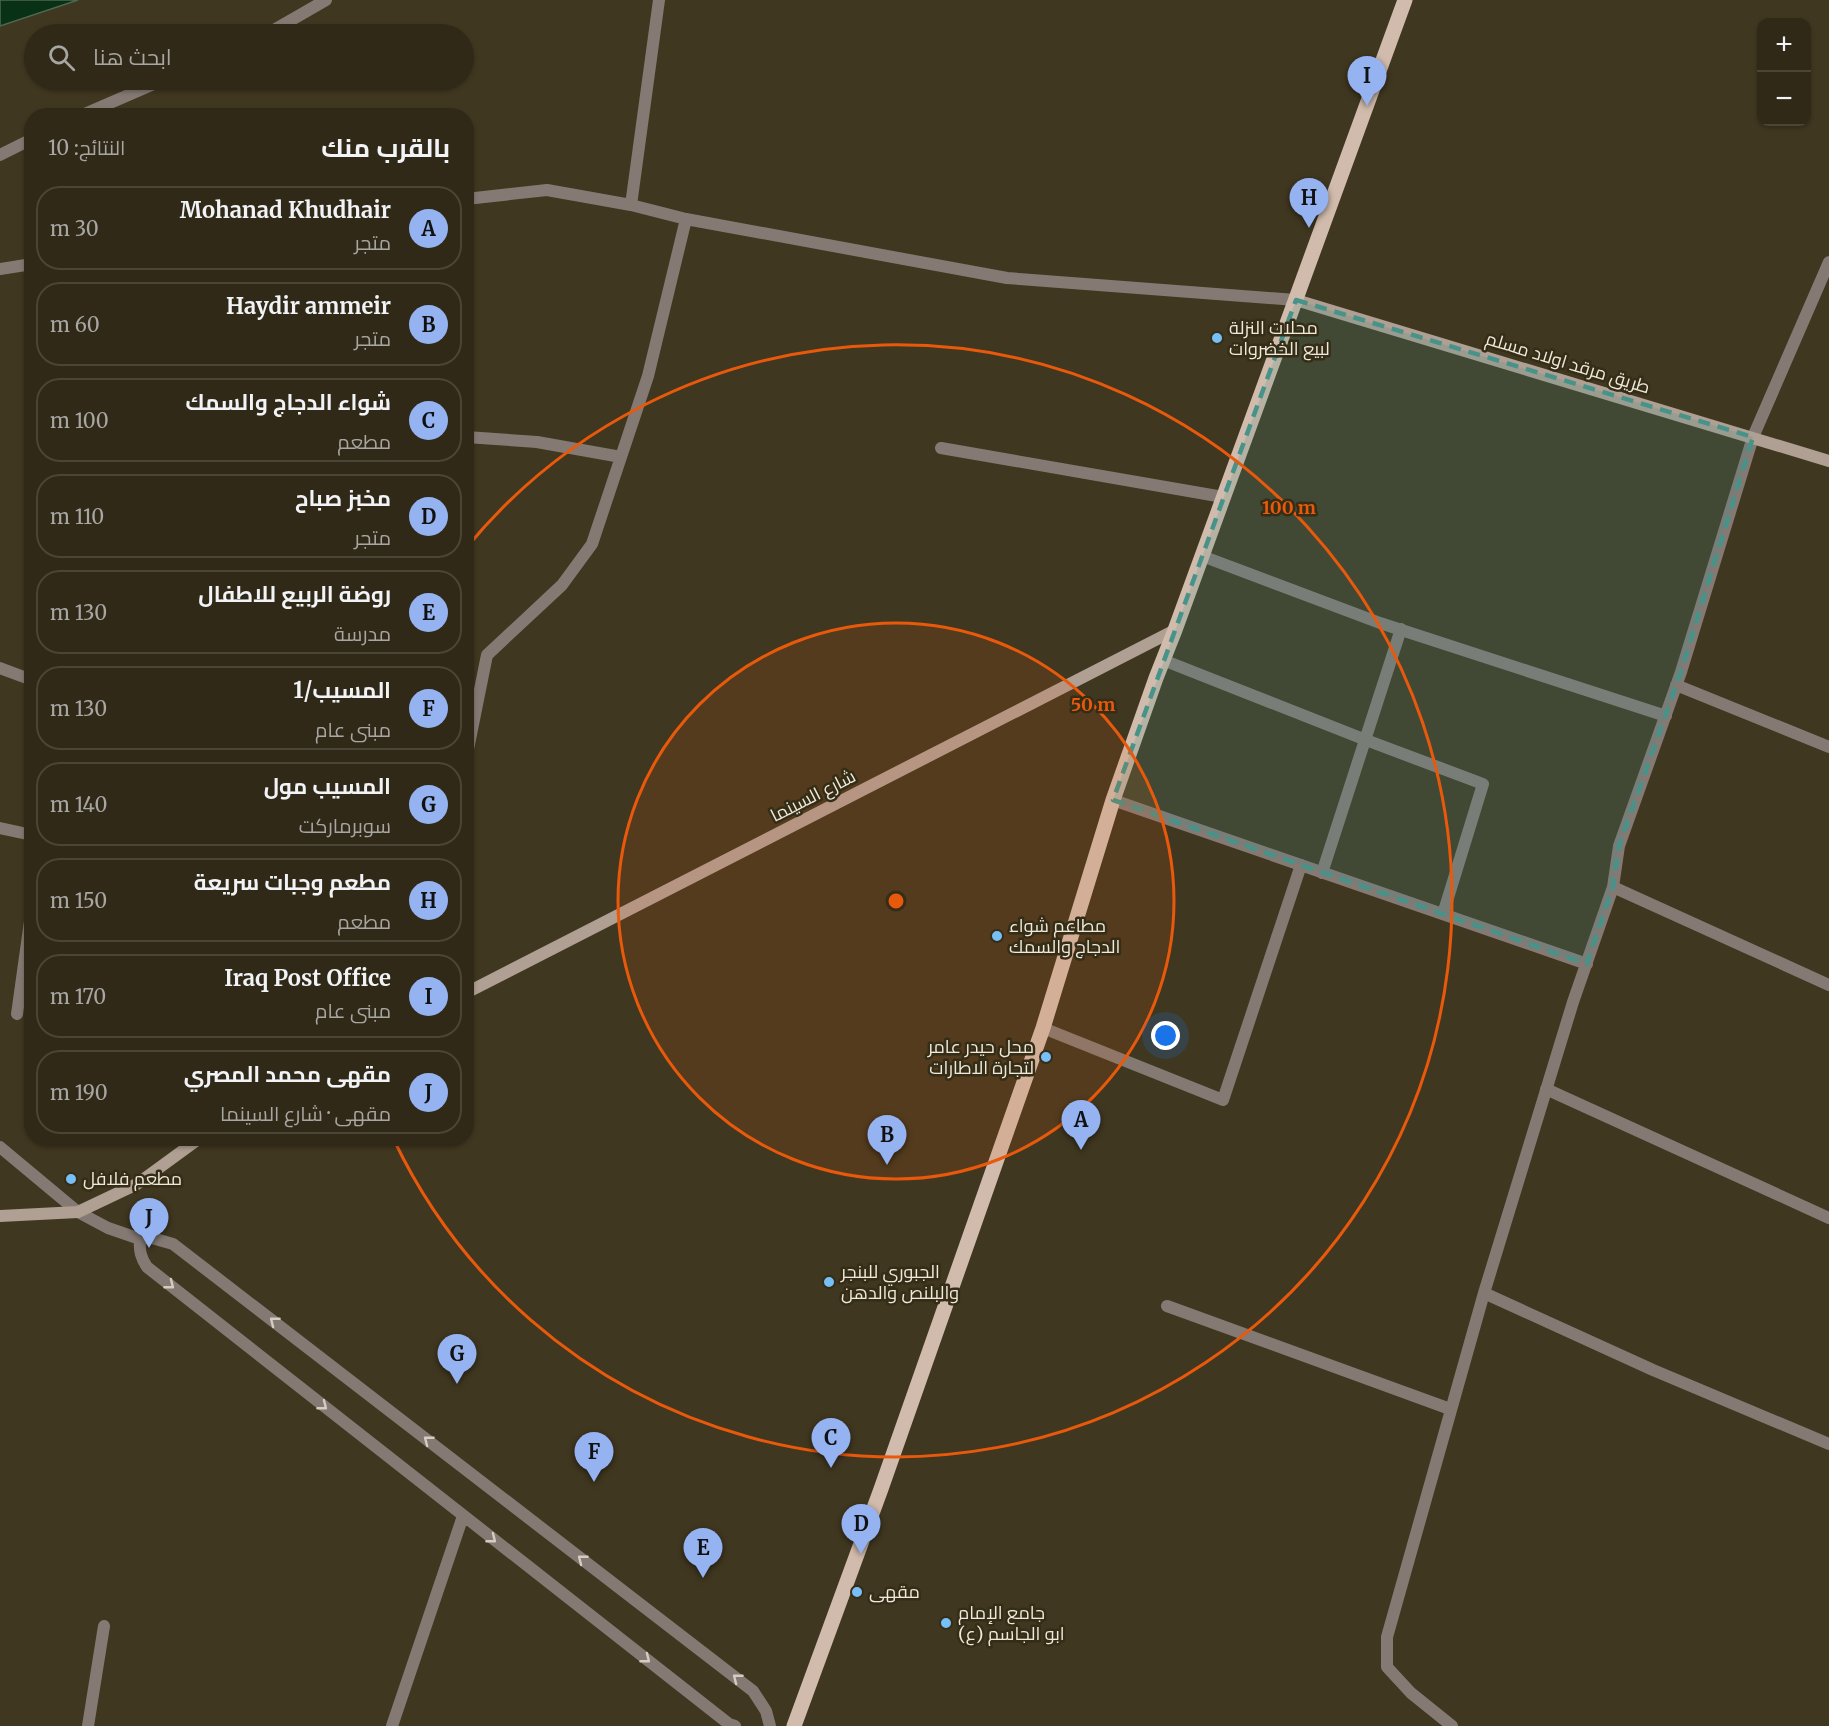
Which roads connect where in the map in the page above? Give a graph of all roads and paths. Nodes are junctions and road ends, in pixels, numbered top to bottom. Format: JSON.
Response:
{"nodes":[{"id":1,"x":326,"y":0,"type":"edge"},
{"id":2,"x":659,"y":0,"type":"edge"},
{"id":3,"x":1405,"y":0,"type":"edge"},
{"id":4,"x":284,"y":24,"type":"edge"},
{"id":5,"x":140,"y":90,"type":"edge"},
{"id":6,"x":98,"y":108,"type":"edge"},
{"id":7,"x":24,"y":143,"type":"edge"},
{"id":8,"x":0,"y":155,"type":"edge"},
{"id":9,"x":474,"y":199,"type":"edge"},
{"id":10,"x":631,"y":205,"type":"junction"},
{"id":11,"x":686,"y":219,"type":"junction"},
{"id":12,"x":1829,"y":262,"type":"edge"},
{"id":13,"x":24,"y":265,"type":"edge"},
{"id":14,"x":0,"y":269,"type":"edge"},
{"id":15,"x":1296,"y":300,"type":"junction"},
{"id":16,"x":1753,"y":437,"type":"junction"},
{"id":17,"x":474,"y":438,"type":"edge"},
{"id":18,"x":941,"y":448,"type":"dead end"},
{"id":19,"x":621,"y":457,"type":"junction"},
{"id":20,"x":1829,"y":461,"type":"edge"},
{"id":21,"x":1223,"y":497,"type":"junction"},
{"id":22,"x":1202,"y":556,"type":"junction"},
{"id":23,"x":1401,"y":629,"type":"junction"},
{"id":24,"x":1175,"y":630,"type":"junction"},
{"id":25,"x":1163,"y":660,"type":"junction"},
{"id":26,"x":0,"y":668,"type":"edge"},
{"id":27,"x":24,"y":677,"type":"edge"},
{"id":28,"x":1676,"y":685,"type":"junction"},
{"id":29,"x":1666,"y":716,"type":"junction"},
{"id":30,"x":474,"y":719,"type":"edge"},
{"id":31,"x":1365,"y":740,"type":"junction"},
{"id":32,"x":1829,"y":747,"type":"edge"},
{"id":33,"x":1113,"y":800,"type":"junction"},
{"id":34,"x":0,"y":828,"type":"edge"},
{"id":35,"x":24,"y":833,"type":"edge"},
{"id":36,"x":1301,"y":865,"type":"junction"},
{"id":37,"x":1322,"y":873,"type":"junction"},
{"id":38,"x":1613,"y":887,"type":"junction"},
{"id":39,"x":1443,"y":914,"type":"junction"},
{"id":40,"x":24,"y":964,"type":"edge"},
{"id":41,"x":1587,"y":964,"type":"junction"},
{"id":42,"x":1829,"y":985,"type":"edge"},
{"id":43,"x":474,"y":989,"type":"edge"},
{"id":44,"x":17,"y":1014,"type":"dead end"},
{"id":45,"x":1043,"y":1028,"type":"junction"},
{"id":46,"x":1546,"y":1089,"type":"junction"},
{"id":47,"x":189,"y":1146,"type":"edge"},
{"id":48,"x":0,"y":1147,"type":"edge"},
{"id":49,"x":78,"y":1212,"type":"junction"},
{"id":50,"x":0,"y":1216,"type":"edge"},
{"id":51,"x":1829,"y":1218,"type":"edge"},
{"id":52,"x":140,"y":1239,"type":"junction"},
{"id":53,"x":1484,"y":1293,"type":"junction"},
{"id":54,"x":1167,"y":1306,"type":"dead end"},
{"id":55,"x":1450,"y":1409,"type":"junction"},
{"id":56,"x":1829,"y":1444,"type":"edge"},
{"id":57,"x":463,"y":1516,"type":"junction"},
{"id":58,"x":104,"y":1626,"type":"dead end"},
{"id":59,"x":88,"y":1726,"type":"edge"},
{"id":60,"x":392,"y":1726,"type":"edge"},
{"id":61,"x":735,"y":1726,"type":"edge"},
{"id":62,"x":768,"y":1726,"type":"edge"},
{"id":63,"x":794,"y":1726,"type":"edge"},
{"id":64,"x":1452,"y":1726,"type":"edge"}],
"edges":[{"from":1,"to":4,"type":"street"},
{"from":2,"to":10,"type":"street"},
{"from":3,"to":15,"type":"main road"},
{"from":5,"to":6,"type":"street"},
{"from":7,"to":8,"type":"street"},
{"from":9,"to":10,"type":"street"},
{"from":10,"to":11,"type":"street"},
{"from":11,"to":15,"type":"street"},
{"from":11,"to":19,"type":"street"},
{"from":12,"to":16,"type":"street"},
{"from":13,"to":14,"type":"street"},
{"from":15,"to":16,"type":"street","name":"طريق مرقد اولاد مسلم"},
{"from":15,"to":21,"type":"main road"},
{"from":16,"to":20,"type":"street","name":"طريق مرقد اولاد مسلم"},
{"from":16,"to":28,"type":"street"},
{"from":17,"to":19,"type":"street"},
{"from":18,"to":21,"type":"street"},
{"from":19,"to":30,"type":"street"},
{"from":21,"to":22,"type":"main road"},
{"from":22,"to":23,"type":"street"},
{"from":22,"to":24,"type":"main road"},
{"from":23,"to":29,"type":"street"},
{"from":23,"to":31,"type":"street"},
{"from":24,"to":25,"type":"main road"},
{"from":24,"to":43,"type":"street","name":"شارع السينما"},
{"from":25,"to":31,"type":"street"},
{"from":25,"to":33,"type":"main road"},
{"from":26,"to":27,"type":"street"},
{"from":28,"to":29,"type":"street"},
{"from":28,"to":32,"type":"street"},
{"from":29,"to":38,"type":"street"},
{"from":31,"to":37,"type":"street"},
{"from":31,"to":39,"type":"street"},
{"from":33,"to":36,"type":"street"},
{"from":33,"to":45,"type":"main road"},
{"from":34,"to":35,"type":"street"},
{"from":36,"to":37,"type":"street"},
{"from":36,"to":45,"type":"street"},
{"from":37,"to":39,"type":"street"},
{"from":38,"to":41,"type":"street"},
{"from":38,"to":42,"type":"street"},
{"from":39,"to":41,"type":"street"},
{"from":40,"to":44,"type":"street"},
{"from":41,"to":46,"type":"street"},
{"from":45,"to":63,"type":"main road"},
{"from":46,"to":51,"type":"street"},
{"from":46,"to":53,"type":"street"},
{"from":47,"to":49,"type":"street"},
{"from":48,"to":49,"type":"street"},
{"from":49,"to":50,"type":"street"},
{"from":49,"to":52,"type":"street"},
{"from":52,"to":57,"type":"street","one_way":true},
{"from":62,"to":52,"type":"street","one_way":true},
{"from":53,"to":55,"type":"street"},
{"from":53,"to":56,"type":"street"},
{"from":54,"to":55,"type":"street"},
{"from":55,"to":64,"type":"street"},
{"from":57,"to":60,"type":"street"},
{"from":57,"to":61,"type":"street","one_way":true},
{"from":58,"to":59,"type":"street"}]}
